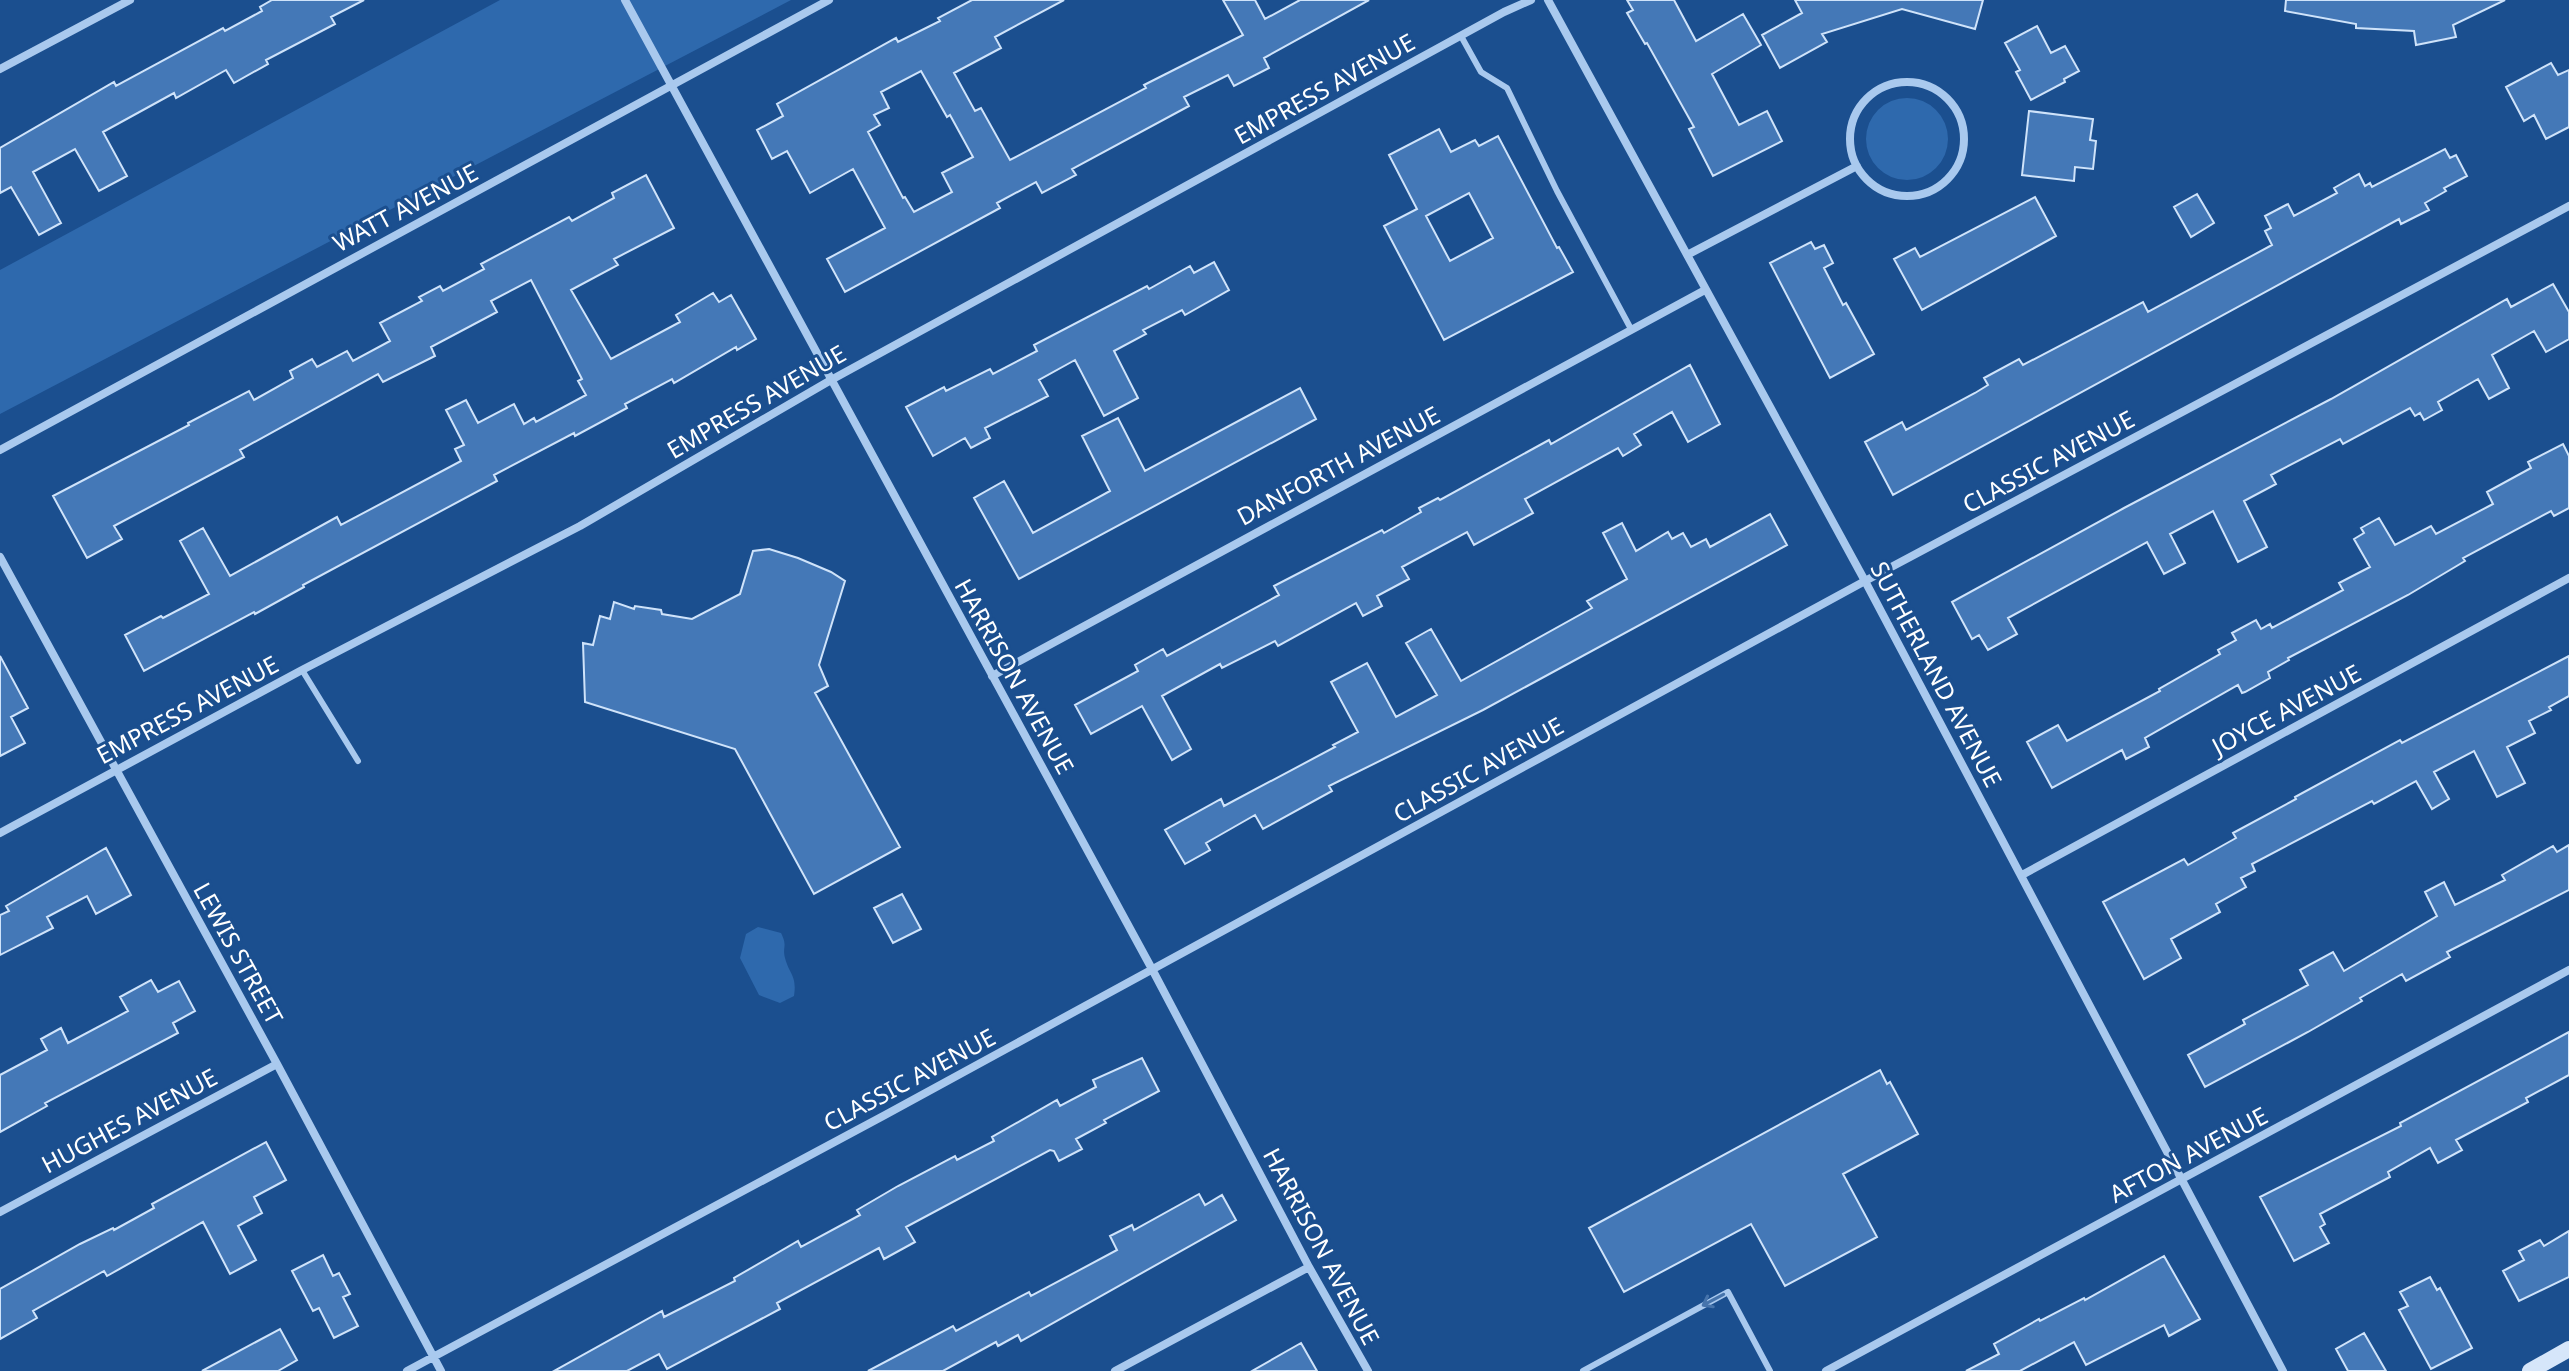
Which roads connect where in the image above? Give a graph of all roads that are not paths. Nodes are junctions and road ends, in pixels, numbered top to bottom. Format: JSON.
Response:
{"nodes":[{"id":1,"x":130,"y":0,"type":"edge"},
{"id":2,"x":625,"y":0,"type":"edge"},
{"id":3,"x":829,"y":0,"type":"edge"},
{"id":4,"x":1531,"y":0,"type":"edge"},
{"id":5,"x":1548,"y":0,"type":"edge"},
{"id":6,"x":1461,"y":36,"type":"junction"},
{"id":7,"x":0,"y":69,"type":"edge"},
{"id":8,"x":672,"y":86,"type":"junction"},
{"id":9,"x":1857,"y":166,"type":"junction"},
{"id":10,"x":2569,"y":206,"type":"edge"},
{"id":11,"x":1687,"y":255,"type":"junction"},
{"id":12,"x":1705,"y":290,"type":"junction"},
{"id":13,"x":1631,"y":329,"type":"junction"},
{"id":14,"x":831,"y":380,"type":"junction"},
{"id":15,"x":0,"y":450,"type":"edge"},
{"id":16,"x":0,"y":557,"type":"edge"},
{"id":17,"x":2569,"y":578,"type":"edge"},
{"id":18,"x":1865,"y":581,"type":"junction"},
{"id":19,"x":302,"y":670,"type":"junction"},
{"id":20,"x":992,"y":676,"type":"junction"},
{"id":21,"x":358,"y":761,"type":"dead end"},
{"id":22,"x":116,"y":771,"type":"junction"},
{"id":23,"x":0,"y":833,"type":"edge"},
{"id":24,"x":2022,"y":875,"type":"junction"},
{"id":25,"x":1152,"y":969,"type":"junction"},
{"id":26,"x":2569,"y":970,"type":"edge"},
{"id":27,"x":277,"y":1064,"type":"junction"},
{"id":28,"x":2181,"y":1180,"type":"junction"},
{"id":29,"x":0,"y":1212,"type":"edge"},
{"id":30,"x":1309,"y":1267,"type":"junction"},
{"id":31,"x":2569,"y":1349,"type":"edge"},
{"id":32,"x":433,"y":1357,"type":"junction"},
{"id":33,"x":407,"y":1371,"type":"edge"},
{"id":34,"x":441,"y":1371,"type":"edge"},
{"id":35,"x":1115,"y":1371,"type":"edge"},
{"id":36,"x":1368,"y":1371,"type":"edge"},
{"id":37,"x":1583,"y":1371,"type":"edge"},
{"id":38,"x":1770,"y":1371,"type":"edge"},
{"id":39,"x":1826,"y":1371,"type":"edge"},
{"id":40,"x":2283,"y":1371,"type":"edge"},
{"id":41,"x":2530,"y":1371,"type":"edge"}],
"edges":[{"from":1,"to":7,"type":"street"},
{"from":2,"to":8,"type":"street","name":"HARRISON AVENUE"},
{"from":3,"to":8,"type":"street","name":"WATT AVENUE"},
{"from":4,"to":6,"type":"street","name":"EMPRESS AVENUE"},
{"from":5,"to":11,"type":"street","name":"SUTHERLAND AVENUE"},
{"from":6,"to":13,"type":"lane"},
{"from":6,"to":14,"type":"street","name":"EMPRESS AVENUE"},
{"from":8,"to":14,"type":"street","name":"HARRISON AVENUE"},
{"from":8,"to":15,"type":"street","name":"WATT AVENUE"},
{"from":9,"to":9,"type":"street"},
{"from":9,"to":11,"type":"street"},
{"from":10,"to":18,"type":"street","name":"CLASSIC AVENUE"},
{"from":11,"to":12,"type":"street","name":"SUTHERLAND AVENUE"},
{"from":12,"to":13,"type":"street","name":"DANFORTH AVENUE"},
{"from":12,"to":18,"type":"street","name":"SUTHERLAND AVENUE"},
{"from":13,"to":20,"type":"street","name":"DANFORTH AVENUE"},
{"from":14,"to":19,"type":"street","name":"EMPRESS AVENUE"},
{"from":14,"to":20,"type":"street","name":"HARRISON AVENUE"},
{"from":16,"to":22,"type":"street","name":"LEWIS STREET"},
{"from":17,"to":24,"type":"street","name":"JOYCE AVENUE"},
{"from":18,"to":24,"type":"street","name":"SUTHERLAND AVENUE"},
{"from":18,"to":25,"type":"street","name":"CLASSIC AVENUE"},
{"from":19,"to":21,"type":"lane"},
{"from":19,"to":22,"type":"street","name":"EMPRESS AVENUE"},
{"from":20,"to":25,"type":"street","name":"HARRISON AVENUE"},
{"from":22,"to":23,"type":"street","name":"EMPRESS AVENUE"},
{"from":22,"to":27,"type":"street","name":"LEWIS STREET"},
{"from":24,"to":28,"type":"street","name":"SUTHERLAND AVENUE"},
{"from":25,"to":30,"type":"street","name":"HARRISON AVENUE"},
{"from":25,"to":32,"type":"street","name":"CLASSIC AVENUE"},
{"from":26,"to":28,"type":"street","name":"AFTON AVENUE"},
{"from":27,"to":29,"type":"street","name":"HUGHES AVENUE"},
{"from":27,"to":32,"type":"street","name":"LEWIS STREET"},
{"from":28,"to":39,"type":"street","name":"AFTON AVENUE"},
{"from":28,"to":40,"type":"street","name":"SUTHERLAND AVENUE"},
{"from":30,"to":35,"type":"street"},
{"from":30,"to":36,"type":"street","name":"HARRISON AVENUE"},
{"from":31,"to":41,"type":"main road"},
{"from":32,"to":33,"type":"street","name":"CLASSIC AVENUE"},
{"from":32,"to":34,"type":"street","name":"LEWIS STREET"},
{"from":38,"to":37,"type":"lane","one_way":true}]}
